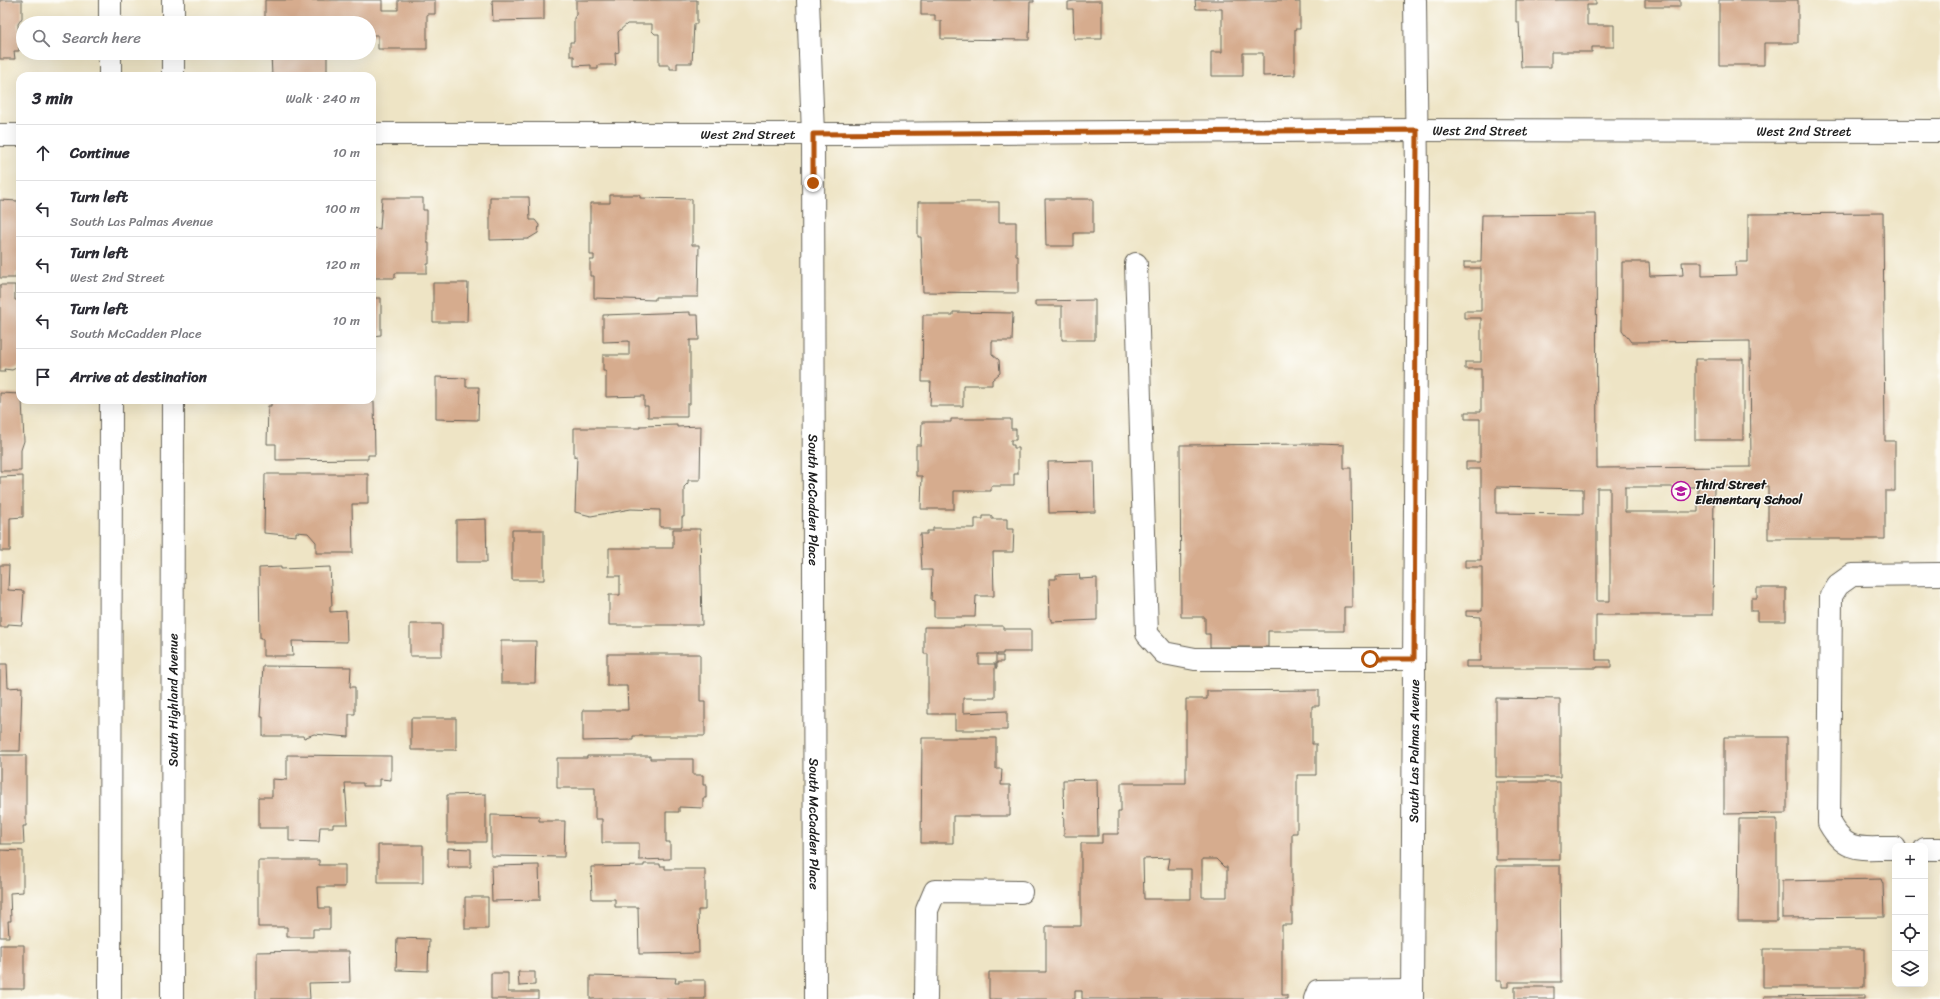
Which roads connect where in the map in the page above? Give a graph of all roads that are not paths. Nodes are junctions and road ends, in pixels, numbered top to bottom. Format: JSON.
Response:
{"nodes":[{"id":1,"x":110,"y":0,"type":"edge"},
{"id":2,"x":173,"y":0,"type":"edge"},
{"id":3,"x":808,"y":0,"type":"edge"},
{"id":4,"x":1415,"y":0,"type":"edge"},
{"id":5,"x":110,"y":16,"type":"edge"},
{"id":6,"x":173,"y":16,"type":"edge"},
{"id":7,"x":110,"y":60,"type":"edge"},
{"id":8,"x":173,"y":60,"type":"edge"},
{"id":9,"x":110,"y":72,"type":"edge"},
{"id":10,"x":173,"y":72,"type":"edge"},
{"id":11,"x":1417,"y":130,"type":"junction"},
{"id":12,"x":1940,"y":131,"type":"edge"},
{"id":13,"x":376,"y":134,"type":"edge"},
{"id":14,"x":813,"y":134,"type":"junction"},
{"id":15,"x":0,"y":135,"type":"edge"},
{"id":16,"x":16,"y":135,"type":"edge"},
{"id":17,"x":1136,"y":264,"type":"dead end"},
{"id":18,"x":111,"y":404,"type":"edge"},
{"id":19,"x":173,"y":404,"type":"edge"},
{"id":20,"x":1940,"y":574,"type":"edge"},
{"id":21,"x":1414,"y":659,"type":"junction"},
{"id":22,"x":1892,"y":848,"type":"edge"},
{"id":23,"x":1928,"y":849,"type":"edge"},
{"id":24,"x":1940,"y":849,"type":"edge"},
{"id":25,"x":1021,"y":892,"type":"dead end"},
{"id":26,"x":1412,"y":994,"type":"edge"},
{"id":27,"x":110,"y":999,"type":"edge"},
{"id":28,"x":172,"y":999,"type":"edge"},
{"id":29,"x":815,"y":999,"type":"edge"},
{"id":30,"x":926,"y":999,"type":"edge"},
{"id":31,"x":1315,"y":999,"type":"edge"}],
"edges":[{"from":1,"to":5,"type":"street"},
{"from":2,"to":6,"type":"street"},
{"from":3,"to":14,"type":"street","name":"South McCadden Place"},
{"from":4,"to":11,"type":"street","name":"South Las Palmas Avenue"},
{"from":7,"to":9,"type":"street"},
{"from":8,"to":10,"type":"street"},
{"from":11,"to":12,"type":"street","name":"West 2nd Street"},
{"from":11,"to":14,"type":"street","name":"West 2nd Street"},
{"from":11,"to":21,"type":"street","name":"South Las Palmas Avenue"},
{"from":13,"to":14,"type":"street","name":"West 2nd Street"},
{"from":14,"to":29,"type":"street","name":"South McCadden Place"},
{"from":15,"to":16,"type":"street"},
{"from":17,"to":21,"type":"street"},
{"from":18,"to":27,"type":"street"},
{"from":19,"to":28,"type":"street","name":"South Highland Avenue"},
{"from":20,"to":22,"type":"street"},
{"from":21,"to":26,"type":"street","name":"South Las Palmas Avenue"},
{"from":23,"to":24,"type":"street"},
{"from":25,"to":30,"type":"street"},
{"from":26,"to":31,"type":"street"}]}
